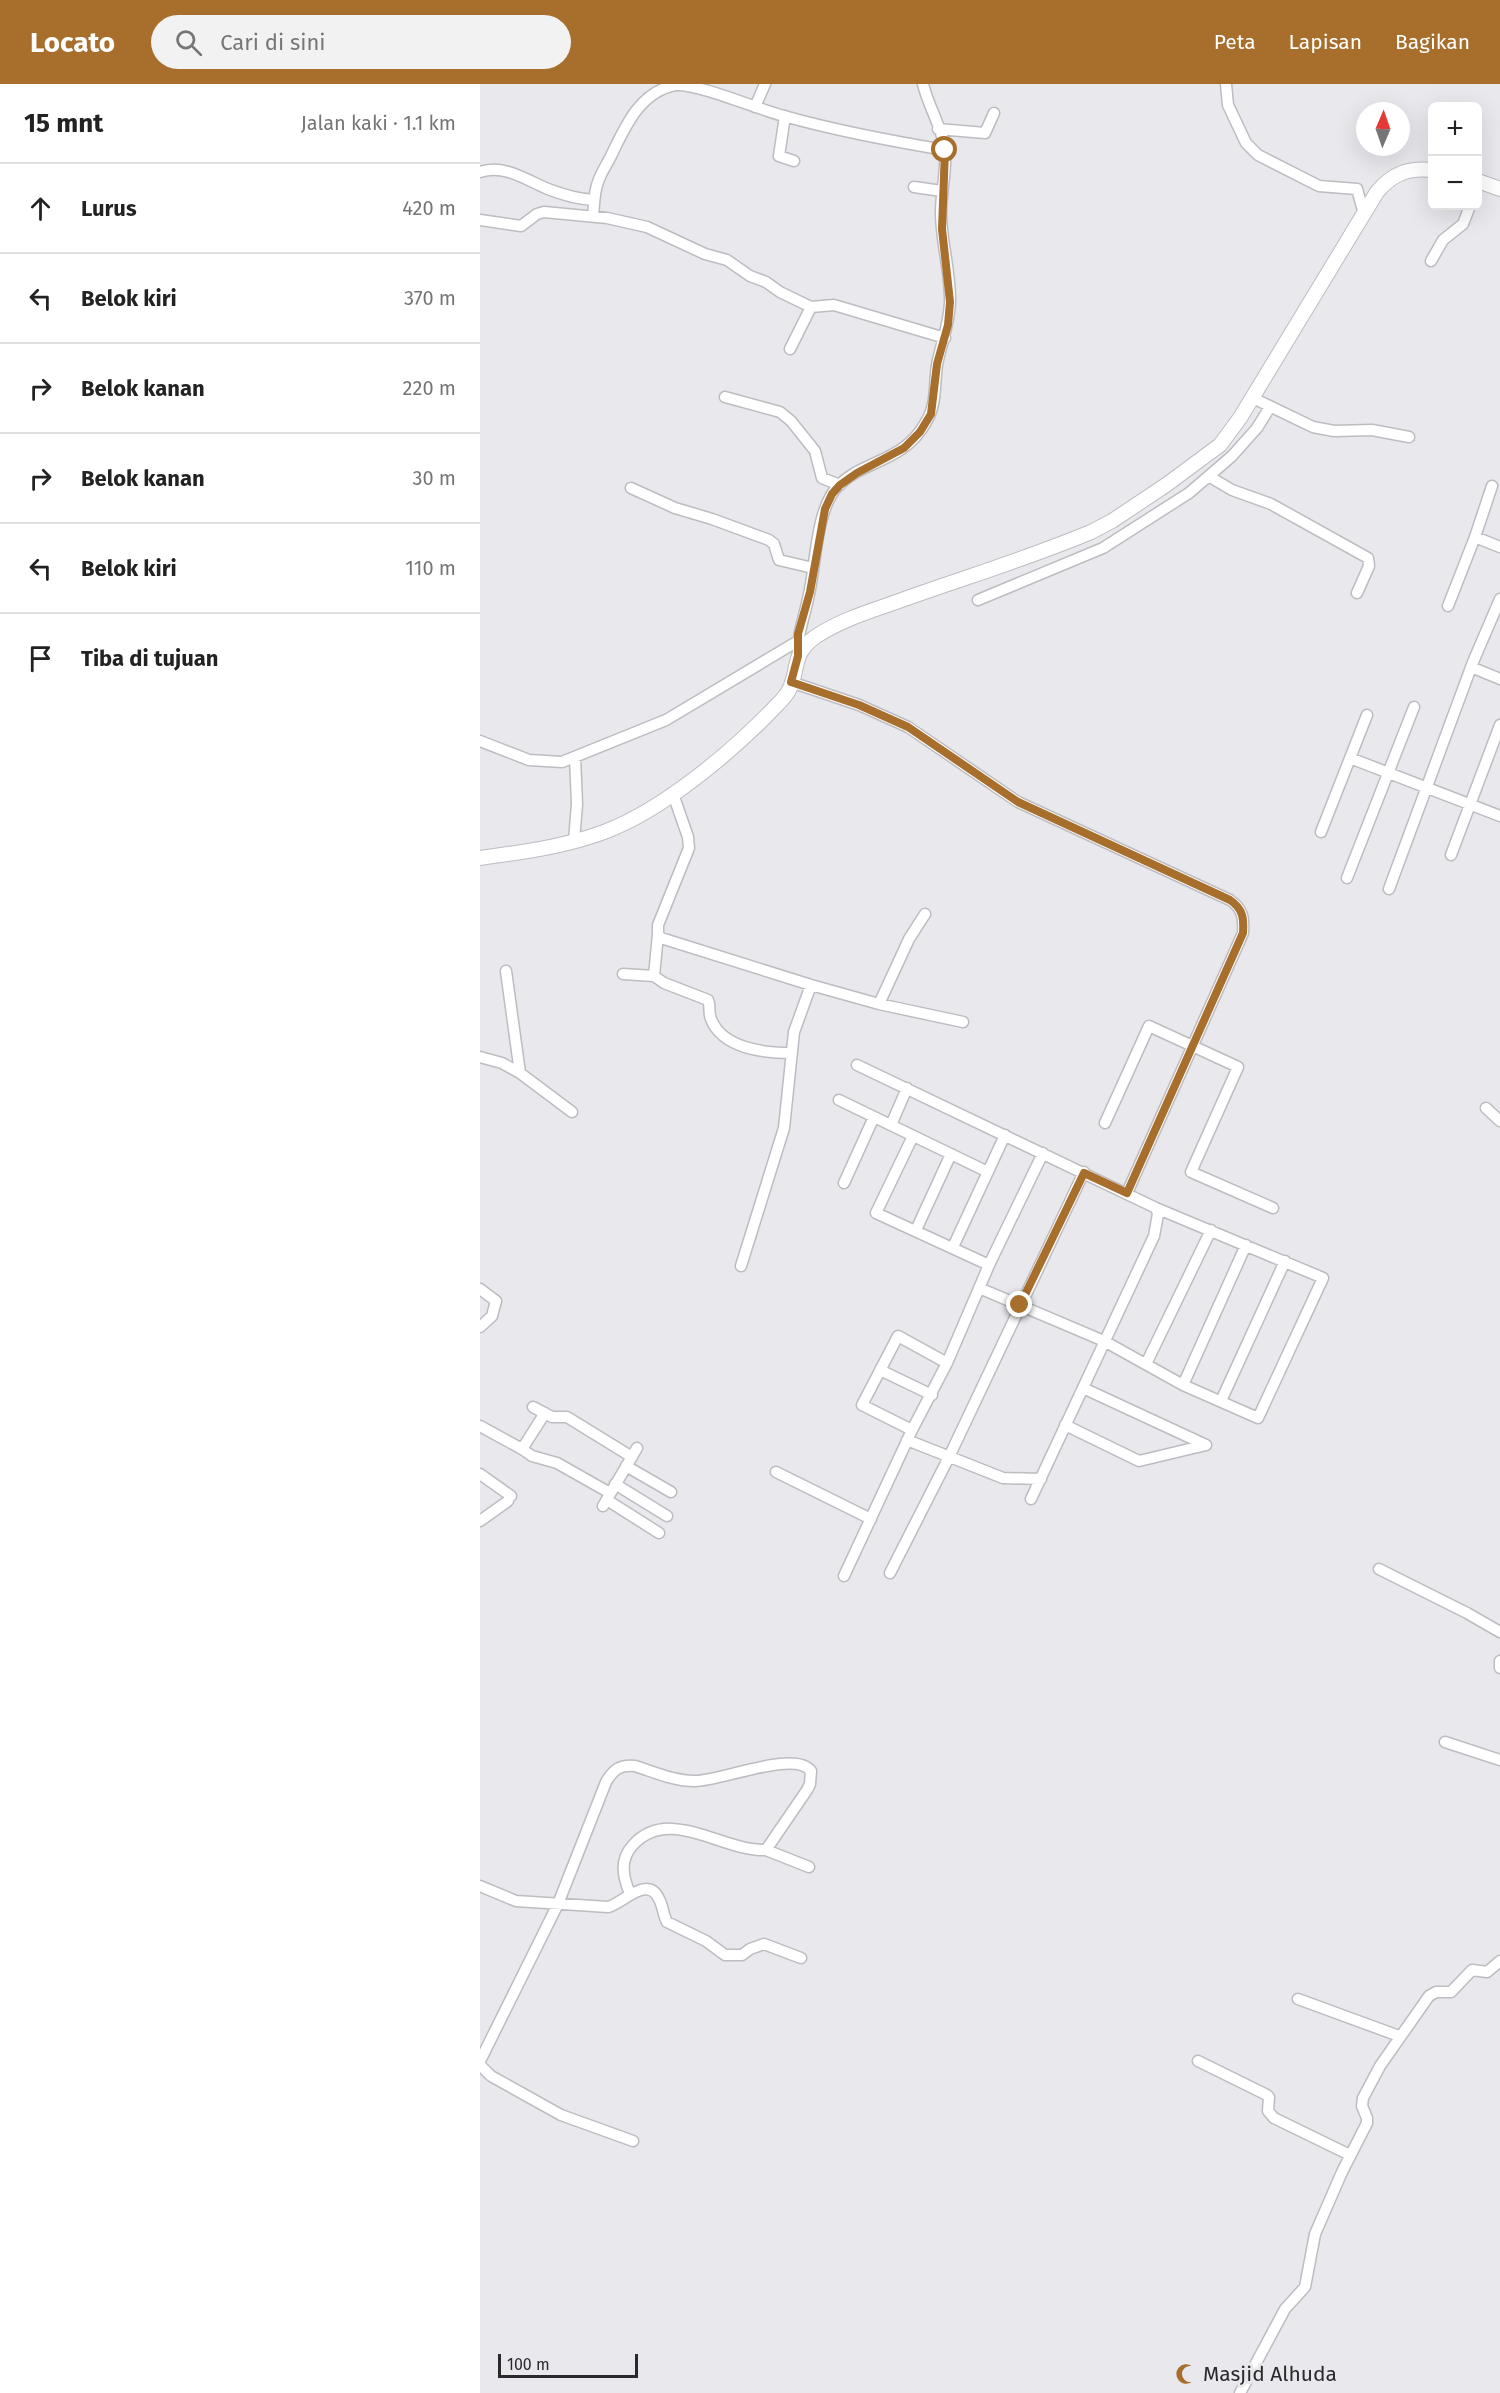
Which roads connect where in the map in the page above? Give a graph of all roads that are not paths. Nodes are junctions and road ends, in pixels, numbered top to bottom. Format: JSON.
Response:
{"nodes":[{"id":1,"x":765,"y":84,"type":"edge"},
{"id":2,"x":923,"y":84,"type":"edge"},
{"id":3,"x":1226,"y":84,"type":"edge"},
{"id":4,"x":755,"y":107,"type":"junction"},
{"id":5,"x":994,"y":113,"type":"dead end"},
{"id":6,"x":785,"y":116,"type":"junction"},
{"id":7,"x":938,"y":129,"type":"junction"},
{"id":8,"x":945,"y":150,"type":"junction"},
{"id":9,"x":795,"y":161,"type":"dead end"},
{"id":10,"x":1428,"y":170,"type":"edge"},
{"id":11,"x":480,"y":172,"type":"edge"},
{"id":12,"x":1482,"y":183,"type":"edge"},
{"id":13,"x":914,"y":187,"type":"dead end"},
{"id":14,"x":1500,"y":189,"type":"edge"},
{"id":15,"x":942,"y":191,"type":"junction"},
{"id":16,"x":594,"y":200,"type":"junction"},
{"id":17,"x":1468,"y":210,"type":"edge"},
{"id":18,"x":1364,"y":214,"type":"junction"},
{"id":19,"x":593,"y":216,"type":"junction"},
{"id":20,"x":480,"y":220,"type":"edge"},
{"id":21,"x":1431,"y":261,"type":"dead end"},
{"id":22,"x":811,"y":308,"type":"junction"},
{"id":23,"x":945,"y":338,"type":"junction"},
{"id":24,"x":790,"y":349,"type":"dead end"},
{"id":25,"x":725,"y":397,"type":"dead end"},
{"id":26,"x":1262,"y":403,"type":"junction"},
{"id":27,"x":1249,"y":423,"type":"junction"},
{"id":28,"x":1410,"y":437,"type":"dead end"},
{"id":29,"x":1210,"y":477,"type":"junction"},
{"id":30,"x":840,"y":485,"type":"junction"},
{"id":31,"x":1492,"y":486,"type":"dead end"},
{"id":32,"x":631,"y":488,"type":"dead end"},
{"id":33,"x":1172,"y":493,"type":"junction"},
{"id":34,"x":1474,"y":537,"type":"junction"},
{"id":35,"x":1500,"y":547,"type":"edge"},
{"id":36,"x":1050,"y":559,"type":"junction"},
{"id":37,"x":813,"y":568,"type":"junction"},
{"id":38,"x":1357,"y":593,"type":"dead end"},
{"id":39,"x":1500,"y":599,"type":"edge"},
{"id":40,"x":978,"y":600,"type":"dead end"},
{"id":41,"x":1448,"y":606,"type":"dead end"},
{"id":42,"x":798,"y":641,"type":"junction"},
{"id":43,"x":798,"y":656,"type":"junction"},
{"id":44,"x":1471,"y":667,"type":"junction"},
{"id":45,"x":1500,"y":680,"type":"edge"},
{"id":46,"x":791,"y":682,"type":"junction"},
{"id":47,"x":1414,"y":707,"type":"dead end"},
{"id":48,"x":1367,"y":715,"type":"dead end"},
{"id":49,"x":1500,"y":724,"type":"edge"},
{"id":50,"x":480,"y":741,"type":"edge"},
{"id":51,"x":574,"y":757,"type":"junction"},
{"id":52,"x":1350,"y":758,"type":"junction"},
{"id":53,"x":1388,"y":773,"type":"junction"},
{"id":54,"x":1426,"y":787,"type":"junction"},
{"id":55,"x":673,"y":794,"type":"junction"},
{"id":56,"x":1471,"y":805,"type":"junction"},
{"id":57,"x":1500,"y":816,"type":"edge"},
{"id":58,"x":1320,"y":832,"type":"dead end"},
{"id":59,"x":574,"y":841,"type":"junction"},
{"id":60,"x":1451,"y":855,"type":"dead end"},
{"id":61,"x":480,"y":858,"type":"edge"},
{"id":62,"x":1347,"y":879,"type":"dead end"},
{"id":63,"x":1389,"y":889,"type":"dead end"},
{"id":64,"x":925,"y":914,"type":"dead end"},
{"id":65,"x":657,"y":934,"type":"junction"},
{"id":66,"x":506,"y":971,"type":"dead end"},
{"id":67,"x":623,"y":974,"type":"dead end"},
{"id":68,"x":654,"y":976,"type":"junction"},
{"id":69,"x":811,"y":985,"type":"junction"},
{"id":70,"x":879,"y":1004,"type":"junction"},
{"id":71,"x":963,"y":1022,"type":"dead end"},
{"id":72,"x":1193,"y":1047,"type":"junction"},
{"id":73,"x":790,"y":1053,"type":"junction"},
{"id":74,"x":480,"y":1057,"type":"edge"},
{"id":75,"x":857,"y":1065,"type":"dead end"},
{"id":76,"x":520,"y":1072,"type":"junction"},
{"id":77,"x":907,"y":1088,"type":"junction"},
{"id":78,"x":839,"y":1100,"type":"dead end"},
{"id":79,"x":1486,"y":1108,"type":"dead end"},
{"id":80,"x":572,"y":1112,"type":"dead end"},
{"id":81,"x":874,"y":1117,"type":"junction"},
{"id":82,"x":1500,"y":1121,"type":"edge"},
{"id":83,"x":1105,"y":1123,"type":"dead end"},
{"id":84,"x":891,"y":1125,"type":"junction"},
{"id":85,"x":1005,"y":1135,"type":"junction"},
{"id":86,"x":913,"y":1136,"type":"junction"},
{"id":87,"x":1043,"y":1153,"type":"junction"},
{"id":88,"x":951,"y":1154,"type":"junction"},
{"id":89,"x":988,"y":1172,"type":"junction"},
{"id":90,"x":1084,"y":1173,"type":"junction"},
{"id":91,"x":843,"y":1184,"type":"dead end"},
{"id":92,"x":1127,"y":1193,"type":"junction"},
{"id":93,"x":1156,"y":1208,"type":"junction"},
{"id":94,"x":1273,"y":1208,"type":"dead end"},
{"id":95,"x":916,"y":1230,"type":"junction"},
{"id":96,"x":1211,"y":1230,"type":"junction"},
{"id":97,"x":1246,"y":1245,"type":"junction"},
{"id":98,"x":953,"y":1247,"type":"junction"},
{"id":99,"x":1285,"y":1261,"type":"junction"},
{"id":100,"x":989,"y":1265,"type":"junction"},
{"id":101,"x":741,"y":1266,"type":"dead end"},
{"id":102,"x":979,"y":1288,"type":"junction"},
{"id":103,"x":480,"y":1289,"type":"edge"},
{"id":104,"x":1020,"y":1305,"type":"junction"},
{"id":105,"x":480,"y":1328,"type":"edge"},
{"id":106,"x":1104,"y":1341,"type":"junction"},
{"id":107,"x":947,"y":1363,"type":"junction"},
{"id":108,"x":1146,"y":1364,"type":"junction"},
{"id":109,"x":880,"y":1370,"type":"junction"},
{"id":110,"x":1183,"y":1385,"type":"junction"},
{"id":111,"x":1083,"y":1388,"type":"junction"},
{"id":112,"x":932,"y":1395,"type":"junction"},
{"id":113,"x":1221,"y":1401,"type":"junction"},
{"id":114,"x":533,"y":1407,"type":"dead end"},
{"id":115,"x":545,"y":1413,"type":"junction"},
{"id":116,"x":1065,"y":1425,"type":"junction"},
{"id":117,"x":480,"y":1426,"type":"edge"},
{"id":118,"x":909,"y":1435,"type":"junction"},
{"id":119,"x":522,"y":1449,"type":"junction"},
{"id":120,"x":632,"y":1457,"type":"junction"},
{"id":121,"x":949,"y":1457,"type":"junction"},
{"id":122,"x":776,"y":1472,"type":"dead end"},
{"id":123,"x":480,"y":1474,"type":"edge"},
{"id":124,"x":1041,"y":1479,"type":"junction"},
{"id":125,"x":671,"y":1492,"type":"dead end"},
{"id":126,"x":609,"y":1496,"type":"junction"},
{"id":127,"x":1031,"y":1499,"type":"dead end"},
{"id":128,"x":667,"y":1516,"type":"dead end"},
{"id":129,"x":871,"y":1519,"type":"junction"},
{"id":130,"x":480,"y":1521,"type":"edge"},
{"id":131,"x":659,"y":1533,"type":"dead end"},
{"id":132,"x":1379,"y":1569,"type":"dead end"},
{"id":133,"x":890,"y":1573,"type":"dead end"},
{"id":134,"x":844,"y":1576,"type":"dead end"},
{"id":135,"x":1500,"y":1632,"type":"edge"},
{"id":136,"x":1500,"y":1661,"type":"edge"},
{"id":137,"x":1500,"y":1668,"type":"edge"},
{"id":138,"x":1445,"y":1742,"type":"dead end"},
{"id":139,"x":1500,"y":1760,"type":"edge"},
{"id":140,"x":766,"y":1850,"type":"junction"},
{"id":141,"x":809,"y":1867,"type":"dead end"},
{"id":142,"x":480,"y":1886,"type":"edge"},
{"id":143,"x":630,"y":1894,"type":"junction"},
{"id":144,"x":558,"y":1904,"type":"junction"},
{"id":145,"x":801,"y":1958,"type":"dead end"},
{"id":146,"x":1500,"y":1961,"type":"edge"},
{"id":147,"x":1298,"y":1999,"type":"dead end"},
{"id":148,"x":1399,"y":2036,"type":"junction"},
{"id":149,"x":1198,"y":2061,"type":"dead end"},
{"id":150,"x":480,"y":2063,"type":"edge"},
{"id":151,"x":633,"y":2141,"type":"dead end"},
{"id":152,"x":1350,"y":2155,"type":"junction"},
{"id":153,"x":1240,"y":2393,"type":"edge"}],
"edges":[{"from":1,"to":4,"type":"street"},
{"from":2,"to":7,"type":"street"},
{"from":3,"to":18,"type":"street"},
{"from":4,"to":6,"type":"street"},
{"from":4,"to":16,"type":"street"},
{"from":5,"to":7,"type":"street"},
{"from":6,"to":8,"type":"street"},
{"from":6,"to":9,"type":"street"},
{"from":7,"to":8,"type":"street"},
{"from":8,"to":15,"type":"street"},
{"from":10,"to":18,"type":"street"},
{"from":11,"to":16,"type":"street"},
{"from":12,"to":14,"type":"street"},
{"from":13,"to":15,"type":"street"},
{"from":15,"to":23,"type":"street"},
{"from":16,"to":19,"type":"street"},
{"from":17,"to":21,"type":"street"},
{"from":18,"to":26,"type":"street"},
{"from":19,"to":20,"type":"street"},
{"from":19,"to":22,"type":"street"},
{"from":22,"to":23,"type":"street"},
{"from":22,"to":24,"type":"street"},
{"from":23,"to":30,"type":"street"},
{"from":25,"to":30,"type":"street"},
{"from":26,"to":27,"type":"street"},
{"from":26,"to":27,"type":"street"},
{"from":26,"to":28,"type":"street"},
{"from":27,"to":29,"type":"street"},
{"from":27,"to":33,"type":"street"},
{"from":29,"to":33,"type":"street"},
{"from":29,"to":38,"type":"street"},
{"from":30,"to":37,"type":"street"},
{"from":31,"to":34,"type":"street"},
{"from":32,"to":37,"type":"street"},
{"from":33,"to":36,"type":"street"},
{"from":33,"to":36,"type":"street"},
{"from":34,"to":35,"type":"street"},
{"from":34,"to":41,"type":"street"},
{"from":36,"to":40,"type":"street"},
{"from":36,"to":43,"type":"street"},
{"from":37,"to":42,"type":"street"},
{"from":39,"to":44,"type":"street"},
{"from":42,"to":43,"type":"street"},
{"from":42,"to":51,"type":"street"},
{"from":43,"to":46,"type":"street"},
{"from":44,"to":45,"type":"street"},
{"from":44,"to":54,"type":"street"},
{"from":46,"to":55,"type":"street"},
{"from":46,"to":72,"type":"street"},
{"from":47,"to":53,"type":"street"},
{"from":48,"to":52,"type":"street"},
{"from":49,"to":56,"type":"street"},
{"from":50,"to":51,"type":"street"},
{"from":51,"to":59,"type":"street"},
{"from":52,"to":53,"type":"street"},
{"from":52,"to":58,"type":"street"},
{"from":53,"to":54,"type":"street"},
{"from":53,"to":62,"type":"street"},
{"from":54,"to":56,"type":"street"},
{"from":54,"to":63,"type":"street"},
{"from":55,"to":59,"type":"street"},
{"from":55,"to":65,"type":"street"},
{"from":56,"to":57,"type":"street"},
{"from":56,"to":60,"type":"street"},
{"from":59,"to":61,"type":"street"},
{"from":64,"to":70,"type":"street"},
{"from":65,"to":68,"type":"street"},
{"from":65,"to":69,"type":"street"},
{"from":66,"to":76,"type":"street"},
{"from":67,"to":68,"type":"street"},
{"from":68,"to":73,"type":"street"},
{"from":69,"to":70,"type":"street"},
{"from":69,"to":73,"type":"street"},
{"from":70,"to":71,"type":"street"},
{"from":72,"to":83,"type":"street"},
{"from":72,"to":92,"type":"street"},
{"from":72,"to":94,"type":"street"},
{"from":73,"to":101,"type":"street"},
{"from":74,"to":76,"type":"street"},
{"from":75,"to":77,"type":"street"},
{"from":76,"to":80,"type":"street"},
{"from":77,"to":84,"type":"street"},
{"from":77,"to":85,"type":"street"},
{"from":78,"to":81,"type":"street"},
{"from":79,"to":82,"type":"street"},
{"from":81,"to":84,"type":"street"},
{"from":81,"to":91,"type":"street"},
{"from":84,"to":86,"type":"street"},
{"from":85,"to":87,"type":"street"},
{"from":85,"to":89,"type":"street"},
{"from":86,"to":88,"type":"street"},
{"from":86,"to":95,"type":"street"},
{"from":87,"to":90,"type":"street"},
{"from":87,"to":100,"type":"street"},
{"from":88,"to":89,"type":"street"},
{"from":88,"to":95,"type":"street"},
{"from":89,"to":98,"type":"street"},
{"from":90,"to":92,"type":"street"},
{"from":90,"to":104,"type":"street"},
{"from":92,"to":93,"type":"street"},
{"from":93,"to":96,"type":"street"},
{"from":93,"to":106,"type":"street"},
{"from":95,"to":98,"type":"street"},
{"from":96,"to":97,"type":"street"},
{"from":96,"to":108,"type":"street"},
{"from":97,"to":99,"type":"street"},
{"from":97,"to":110,"type":"street"},
{"from":98,"to":100,"type":"street"},
{"from":99,"to":113,"type":"street"},
{"from":99,"to":113,"type":"street"},
{"from":100,"to":102,"type":"street"},
{"from":102,"to":104,"type":"street"},
{"from":102,"to":107,"type":"street"},
{"from":103,"to":105,"type":"street"},
{"from":104,"to":106,"type":"street"},
{"from":104,"to":121,"type":"street"},
{"from":106,"to":108,"type":"street"},
{"from":106,"to":111,"type":"street"},
{"from":107,"to":109,"type":"street"},
{"from":107,"to":112,"type":"street"},
{"from":108,"to":110,"type":"street"},
{"from":109,"to":112,"type":"street"},
{"from":109,"to":118,"type":"street"},
{"from":110,"to":113,"type":"street"},
{"from":111,"to":116,"type":"street"},
{"from":111,"to":116,"type":"street"},
{"from":112,"to":118,"type":"street"},
{"from":114,"to":115,"type":"street"},
{"from":115,"to":119,"type":"street"},
{"from":115,"to":120,"type":"street"},
{"from":116,"to":124,"type":"street"},
{"from":117,"to":119,"type":"street"},
{"from":118,"to":121,"type":"street"},
{"from":118,"to":129,"type":"street"},
{"from":119,"to":126,"type":"street"},
{"from":120,"to":125,"type":"street"},
{"from":120,"to":126,"type":"street"},
{"from":121,"to":124,"type":"street"},
{"from":121,"to":133,"type":"street"},
{"from":122,"to":129,"type":"street"},
{"from":123,"to":130,"type":"street"},
{"from":124,"to":127,"type":"street"},
{"from":126,"to":128,"type":"street"},
{"from":126,"to":131,"type":"street"},
{"from":129,"to":134,"type":"street"},
{"from":132,"to":135,"type":"street"},
{"from":136,"to":137,"type":"street"},
{"from":138,"to":139,"type":"street"},
{"from":140,"to":141,"type":"street"},
{"from":140,"to":143,"type":"street"},
{"from":140,"to":144,"type":"street"},
{"from":142,"to":144,"type":"street"},
{"from":143,"to":144,"type":"street"},
{"from":143,"to":145,"type":"street"},
{"from":144,"to":150,"type":"street"},
{"from":146,"to":148,"type":"street"},
{"from":147,"to":148,"type":"street"},
{"from":148,"to":152,"type":"street"},
{"from":149,"to":152,"type":"street"},
{"from":150,"to":151,"type":"street"},
{"from":152,"to":153,"type":"street"}]}
